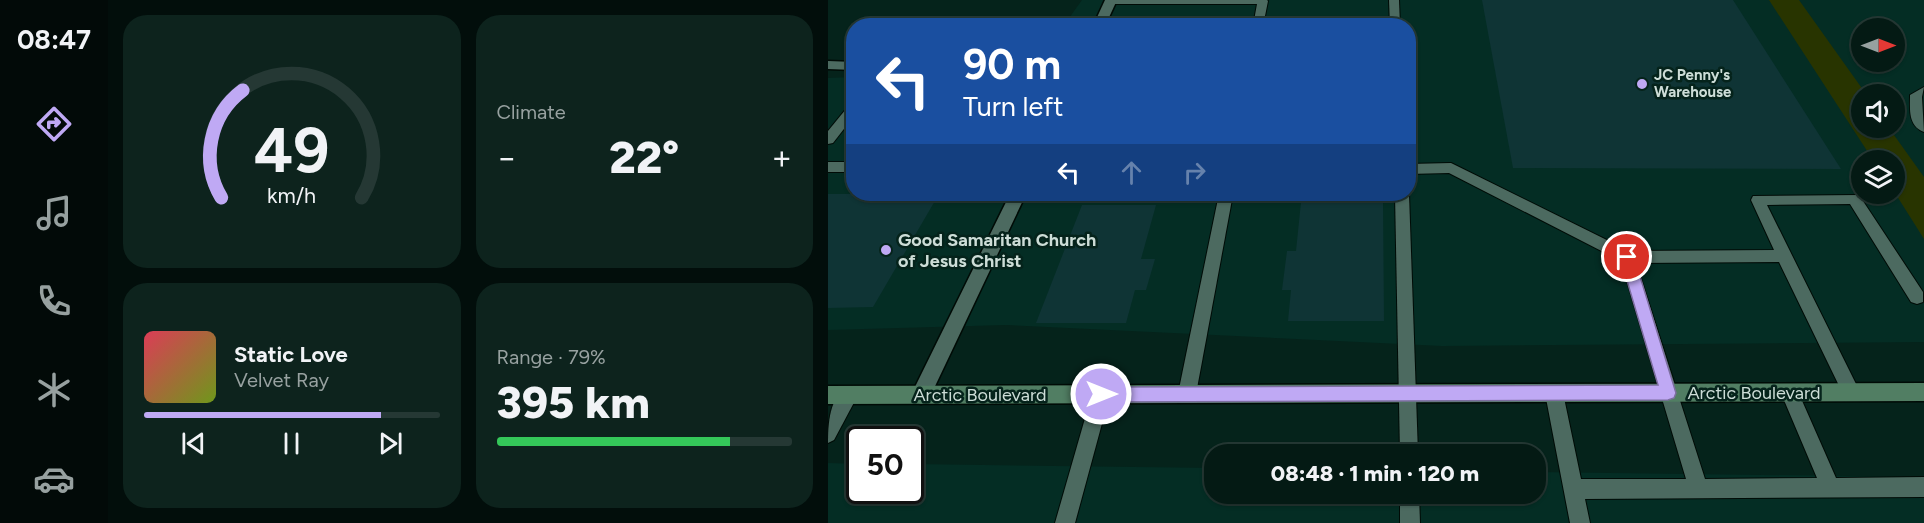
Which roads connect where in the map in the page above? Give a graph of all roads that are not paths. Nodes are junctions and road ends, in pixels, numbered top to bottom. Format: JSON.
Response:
{"nodes":[{"id":1,"x":1394,"y":0,"type":"edge"},
{"id":2,"x":1111,"y":1,"type":"edge"},
{"id":3,"x":1103,"y":18,"type":"edge"},
{"id":4,"x":1260,"y":18,"type":"edge"},
{"id":5,"x":1395,"y":18,"type":"edge"},
{"id":6,"x":828,"y":65,"type":"edge"},
{"id":7,"x":846,"y":66,"type":"edge"},
{"id":8,"x":1924,"y":92,"type":"edge"},
{"id":9,"x":846,"y":117,"type":"edge"},
{"id":10,"x":1924,"y":128,"type":"edge"},
{"id":11,"x":828,"y":140,"type":"edge"},
{"id":12,"x":828,"y":166,"type":"edge"},
{"id":13,"x":846,"y":167,"type":"edge"},
{"id":14,"x":1416,"y":169,"type":"edge"},
{"id":15,"x":1015,"y":201,"type":"edge"},
{"id":16,"x":1225,"y":201,"type":"edge"},
{"id":17,"x":1402,"y":201,"type":"edge"},
{"id":18,"x":1784,"y":256,"type":"junction"},
{"id":19,"x":1627,"y":257,"type":"junction"},
{"id":20,"x":1917,"y":297,"type":"dead end"},
{"id":21,"x":1851,"y":392,"type":"junction"},
{"id":22,"x":1924,"y":392,"type":"edge"},
{"id":23,"x":1409,"y":393,"type":"junction"},
{"id":24,"x":1554,"y":393,"type":"junction"},
{"id":25,"x":1668,"y":393,"type":"junction"},
{"id":26,"x":1790,"y":393,"type":"junction"},
{"id":27,"x":1101,"y":394,"type":"junction"},
{"id":28,"x":1187,"y":394,"type":"junction"},
{"id":29,"x":828,"y":395,"type":"edge"},
{"id":30,"x":849,"y":395,"type":"junction"},
{"id":31,"x":921,"y":395,"type":"junction"},
{"id":32,"x":828,"y":434,"type":"edge"},
{"id":33,"x":1409,"y":444,"type":"edge"},
{"id":34,"x":1924,"y":487,"type":"edge"},
{"id":35,"x":1830,"y":488,"type":"junction"},
{"id":36,"x":1573,"y":489,"type":"junction"},
{"id":37,"x":1699,"y":489,"type":"junction"},
{"id":38,"x":1410,"y":504,"type":"edge"},
{"id":39,"x":1065,"y":523,"type":"edge"},
{"id":40,"x":1410,"y":523,"type":"edge"},
{"id":41,"x":1580,"y":523,"type":"edge"}],
"edges":[{"from":1,"to":5,"type":"lane"},
{"from":2,"to":3,"type":"street"},
{"from":2,"to":4,"type":"lane"},
{"from":6,"to":7,"type":"street"},
{"from":8,"to":10,"type":"lane"},
{"from":9,"to":11,"type":"lane"},
{"from":12,"to":13,"type":"lane"},
{"from":14,"to":19,"type":"lane"},
{"from":15,"to":31,"type":"street"},
{"from":16,"to":28,"type":"lane"},
{"from":17,"to":23,"type":"lane"},
{"from":18,"to":19,"type":"lane"},
{"from":18,"to":20,"type":"lane"},
{"from":18,"to":21,"type":"lane"},
{"from":19,"to":25,"type":"lane"},
{"from":21,"to":22,"type":"main road","name":"Arctic Boulevard"},
{"from":21,"to":26,"type":"main road","name":"Arctic Boulevard"},
{"from":23,"to":24,"type":"main road","name":"Arctic Boulevard"},
{"from":23,"to":28,"type":"main road","name":"Arctic Boulevard"},
{"from":23,"to":33,"type":"lane"},
{"from":24,"to":25,"type":"main road","name":"Arctic Boulevard"},
{"from":24,"to":36,"type":"lane"},
{"from":25,"to":26,"type":"main road","name":"Arctic Boulevard"},
{"from":25,"to":37,"type":"lane"},
{"from":26,"to":35,"type":"lane"},
{"from":27,"to":28,"type":"main road","name":"Arctic Boulevard"},
{"from":27,"to":31,"type":"main road","name":"Arctic Boulevard"},
{"from":27,"to":39,"type":"lane"},
{"from":29,"to":30,"type":"main road","name":"Arctic Boulevard"},
{"from":30,"to":31,"type":"main road","name":"Arctic Boulevard"},
{"from":30,"to":32,"type":"lane"},
{"from":34,"to":35,"type":"lane"},
{"from":35,"to":37,"type":"lane"},
{"from":36,"to":37,"type":"lane"},
{"from":36,"to":41,"type":"lane"},
{"from":38,"to":40,"type":"lane"}]}
